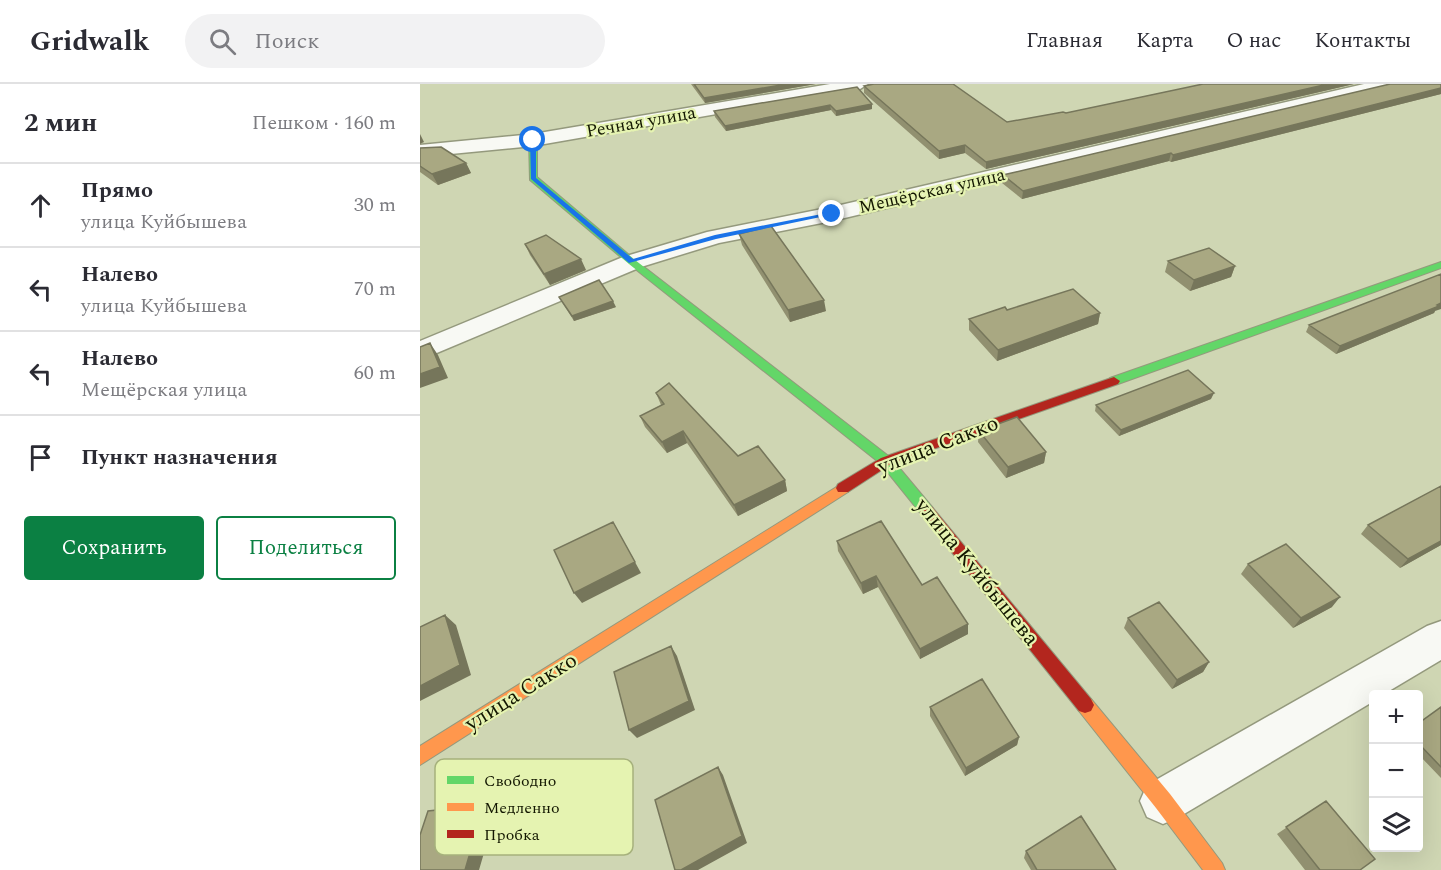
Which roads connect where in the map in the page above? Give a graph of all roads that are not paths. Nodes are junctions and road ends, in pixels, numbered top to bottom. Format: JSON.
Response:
{"nodes":[{"id":1,"x":860,"y":84,"type":"edge"},
{"id":2,"x":1386,"y":84,"type":"edge"},
{"id":3,"x":533,"y":140,"type":"junction"},
{"id":4,"x":420,"y":151,"type":"edge"},
{"id":5,"x":632,"y":262,"type":"junction"},
{"id":6,"x":1441,"y":265,"type":"edge"},
{"id":7,"x":420,"y":351,"type":"edge"},
{"id":8,"x":886,"y":461,"type":"junction"},
{"id":9,"x":1441,"y":639,"type":"edge"},
{"id":10,"x":420,"y":756,"type":"edge"},
{"id":11,"x":1163,"y":801,"type":"junction"},
{"id":12,"x":1215,"y":870,"type":"edge"}],
"edges":[{"from":1,"to":3,"type":"street","name":"Речная улица"},
{"from":2,"to":5,"type":"street","name":"Мещёрская улица"},
{"from":3,"to":4,"type":"street","name":"Речная улица"},
{"from":3,"to":5,"type":"street","name":"улица Куйбышева"},
{"from":5,"to":7,"type":"street","name":"Мещёрская улица"},
{"from":5,"to":8,"type":"street","name":"улица Куйбышева"},
{"from":6,"to":8,"type":"street","name":"улица Сакко"},
{"from":8,"to":10,"type":"street","name":"улица Сакко"},
{"from":8,"to":11,"type":"street","name":"улица Куйбышева"},
{"from":9,"to":11,"type":"street"},
{"from":11,"to":12,"type":"street","name":"улица Куйбышева"}]}
